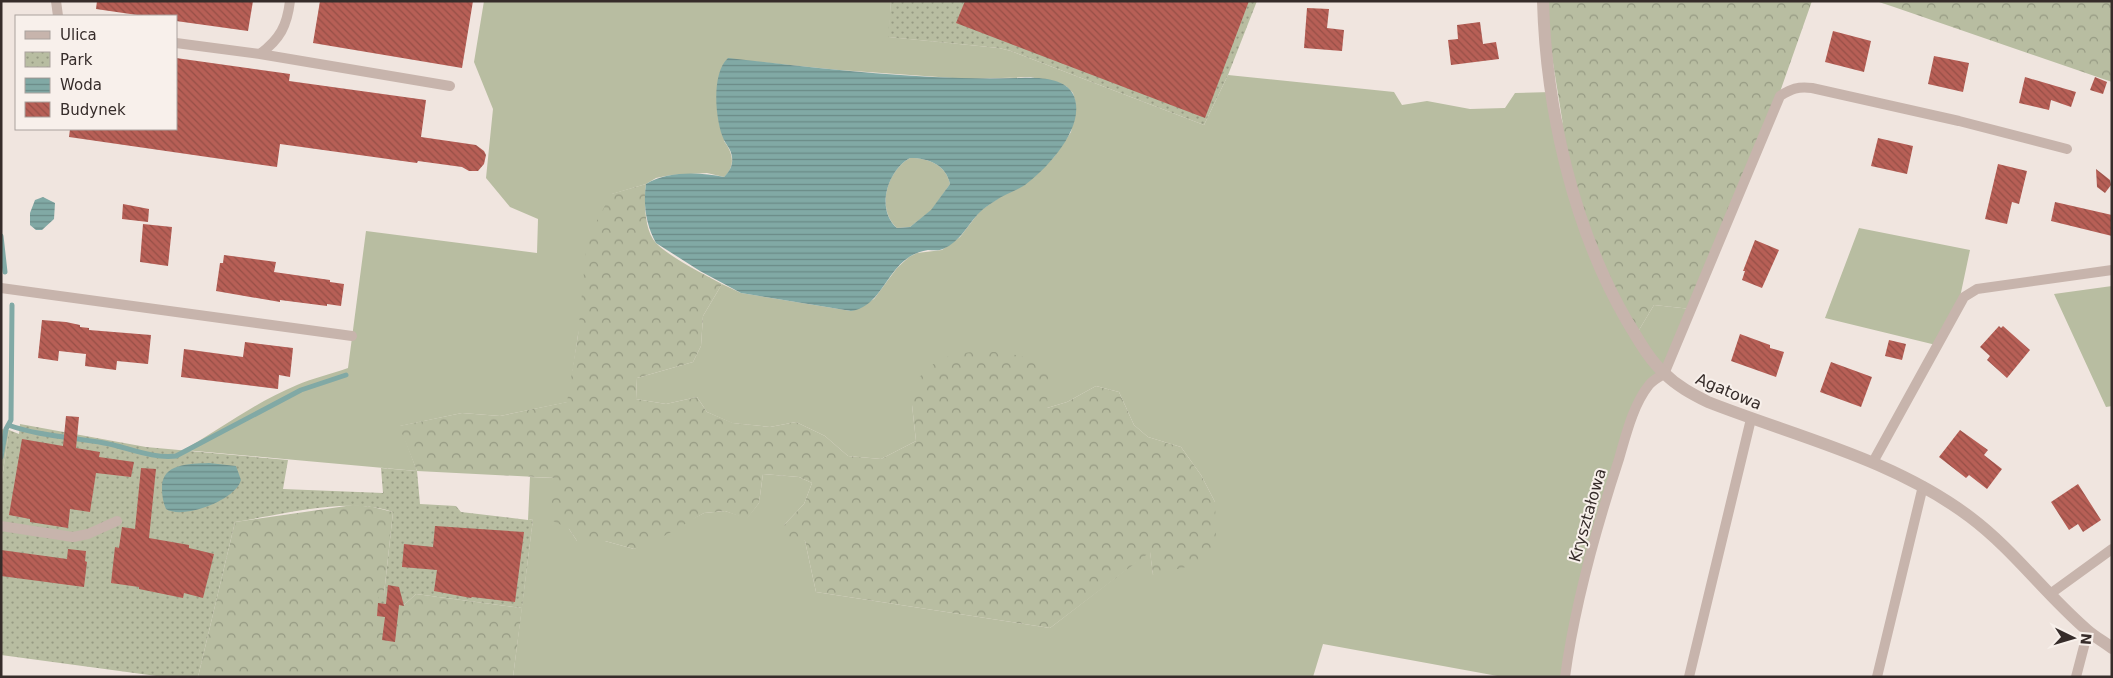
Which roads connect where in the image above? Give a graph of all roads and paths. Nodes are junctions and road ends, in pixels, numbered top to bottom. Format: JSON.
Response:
{"nodes":[{"id":1,"x":56,"y":1,"type":"edge"},
{"id":2,"x":290,"y":1,"type":"edge"},
{"id":3,"x":1543,"y":1,"type":"edge"},
{"id":4,"x":58,"y":15,"type":"edge"},
{"id":5,"x":178,"y":43,"type":"edge"},
{"id":6,"x":260,"y":54,"type":"junction"},
{"id":7,"x":450,"y":86,"type":"dead end"},
{"id":8,"x":2067,"y":149,"type":"dead end"},
{"id":9,"x":2112,"y":270,"type":"edge"},
{"id":10,"x":1,"y":288,"type":"edge"},
{"id":11,"x":352,"y":336,"type":"dead end"},
{"id":12,"x":1664,"y":374,"type":"junction"},
{"id":13,"x":1752,"y":419,"type":"junction"},
{"id":14,"x":1873,"y":462,"type":"junction"},
{"id":15,"x":1923,"y":486,"type":"junction"},
{"id":16,"x":117,"y":521,"type":"dead end"},
{"id":17,"x":1,"y":526,"type":"edge"},
{"id":18,"x":2112,"y":549,"type":"edge"},
{"id":19,"x":2050,"y":594,"type":"junction"},
{"id":20,"x":2088,"y":631,"type":"junction"},
{"id":21,"x":2112,"y":648,"type":"edge"},
{"id":22,"x":1565,"y":677,"type":"edge"},
{"id":23,"x":1690,"y":677,"type":"edge"},
{"id":24,"x":1877,"y":677,"type":"edge"},
{"id":25,"x":2076,"y":677,"type":"edge"}],
"edges":[{"from":1,"to":4,"type":"lane"},
{"from":2,"to":6,"type":"lane"},
{"from":3,"to":12,"type":"street","name":"Agatowa"},
{"from":5,"to":6,"type":"lane"},
{"from":6,"to":7,"type":"lane"},
{"from":8,"to":12,"type":"lane"},
{"from":9,"to":14,"type":"lane"},
{"from":10,"to":11,"type":"lane"},
{"from":12,"to":13,"type":"street","name":"Agatowa"},
{"from":12,"to":22,"type":"lane","name":"Kryształowa"},
{"from":13,"to":14,"type":"street","name":"Agatowa"},
{"from":13,"to":23,"type":"lane"},
{"from":14,"to":15,"type":"street","name":"Agatowa"},
{"from":15,"to":19,"type":"street","name":"Agatowa"},
{"from":15,"to":24,"type":"lane"},
{"from":16,"to":17,"type":"lane"},
{"from":18,"to":19,"type":"lane"},
{"from":19,"to":20,"type":"street","name":"Agatowa"},
{"from":20,"to":21,"type":"street","name":"Agatowa"},
{"from":20,"to":25,"type":"lane"}]}
